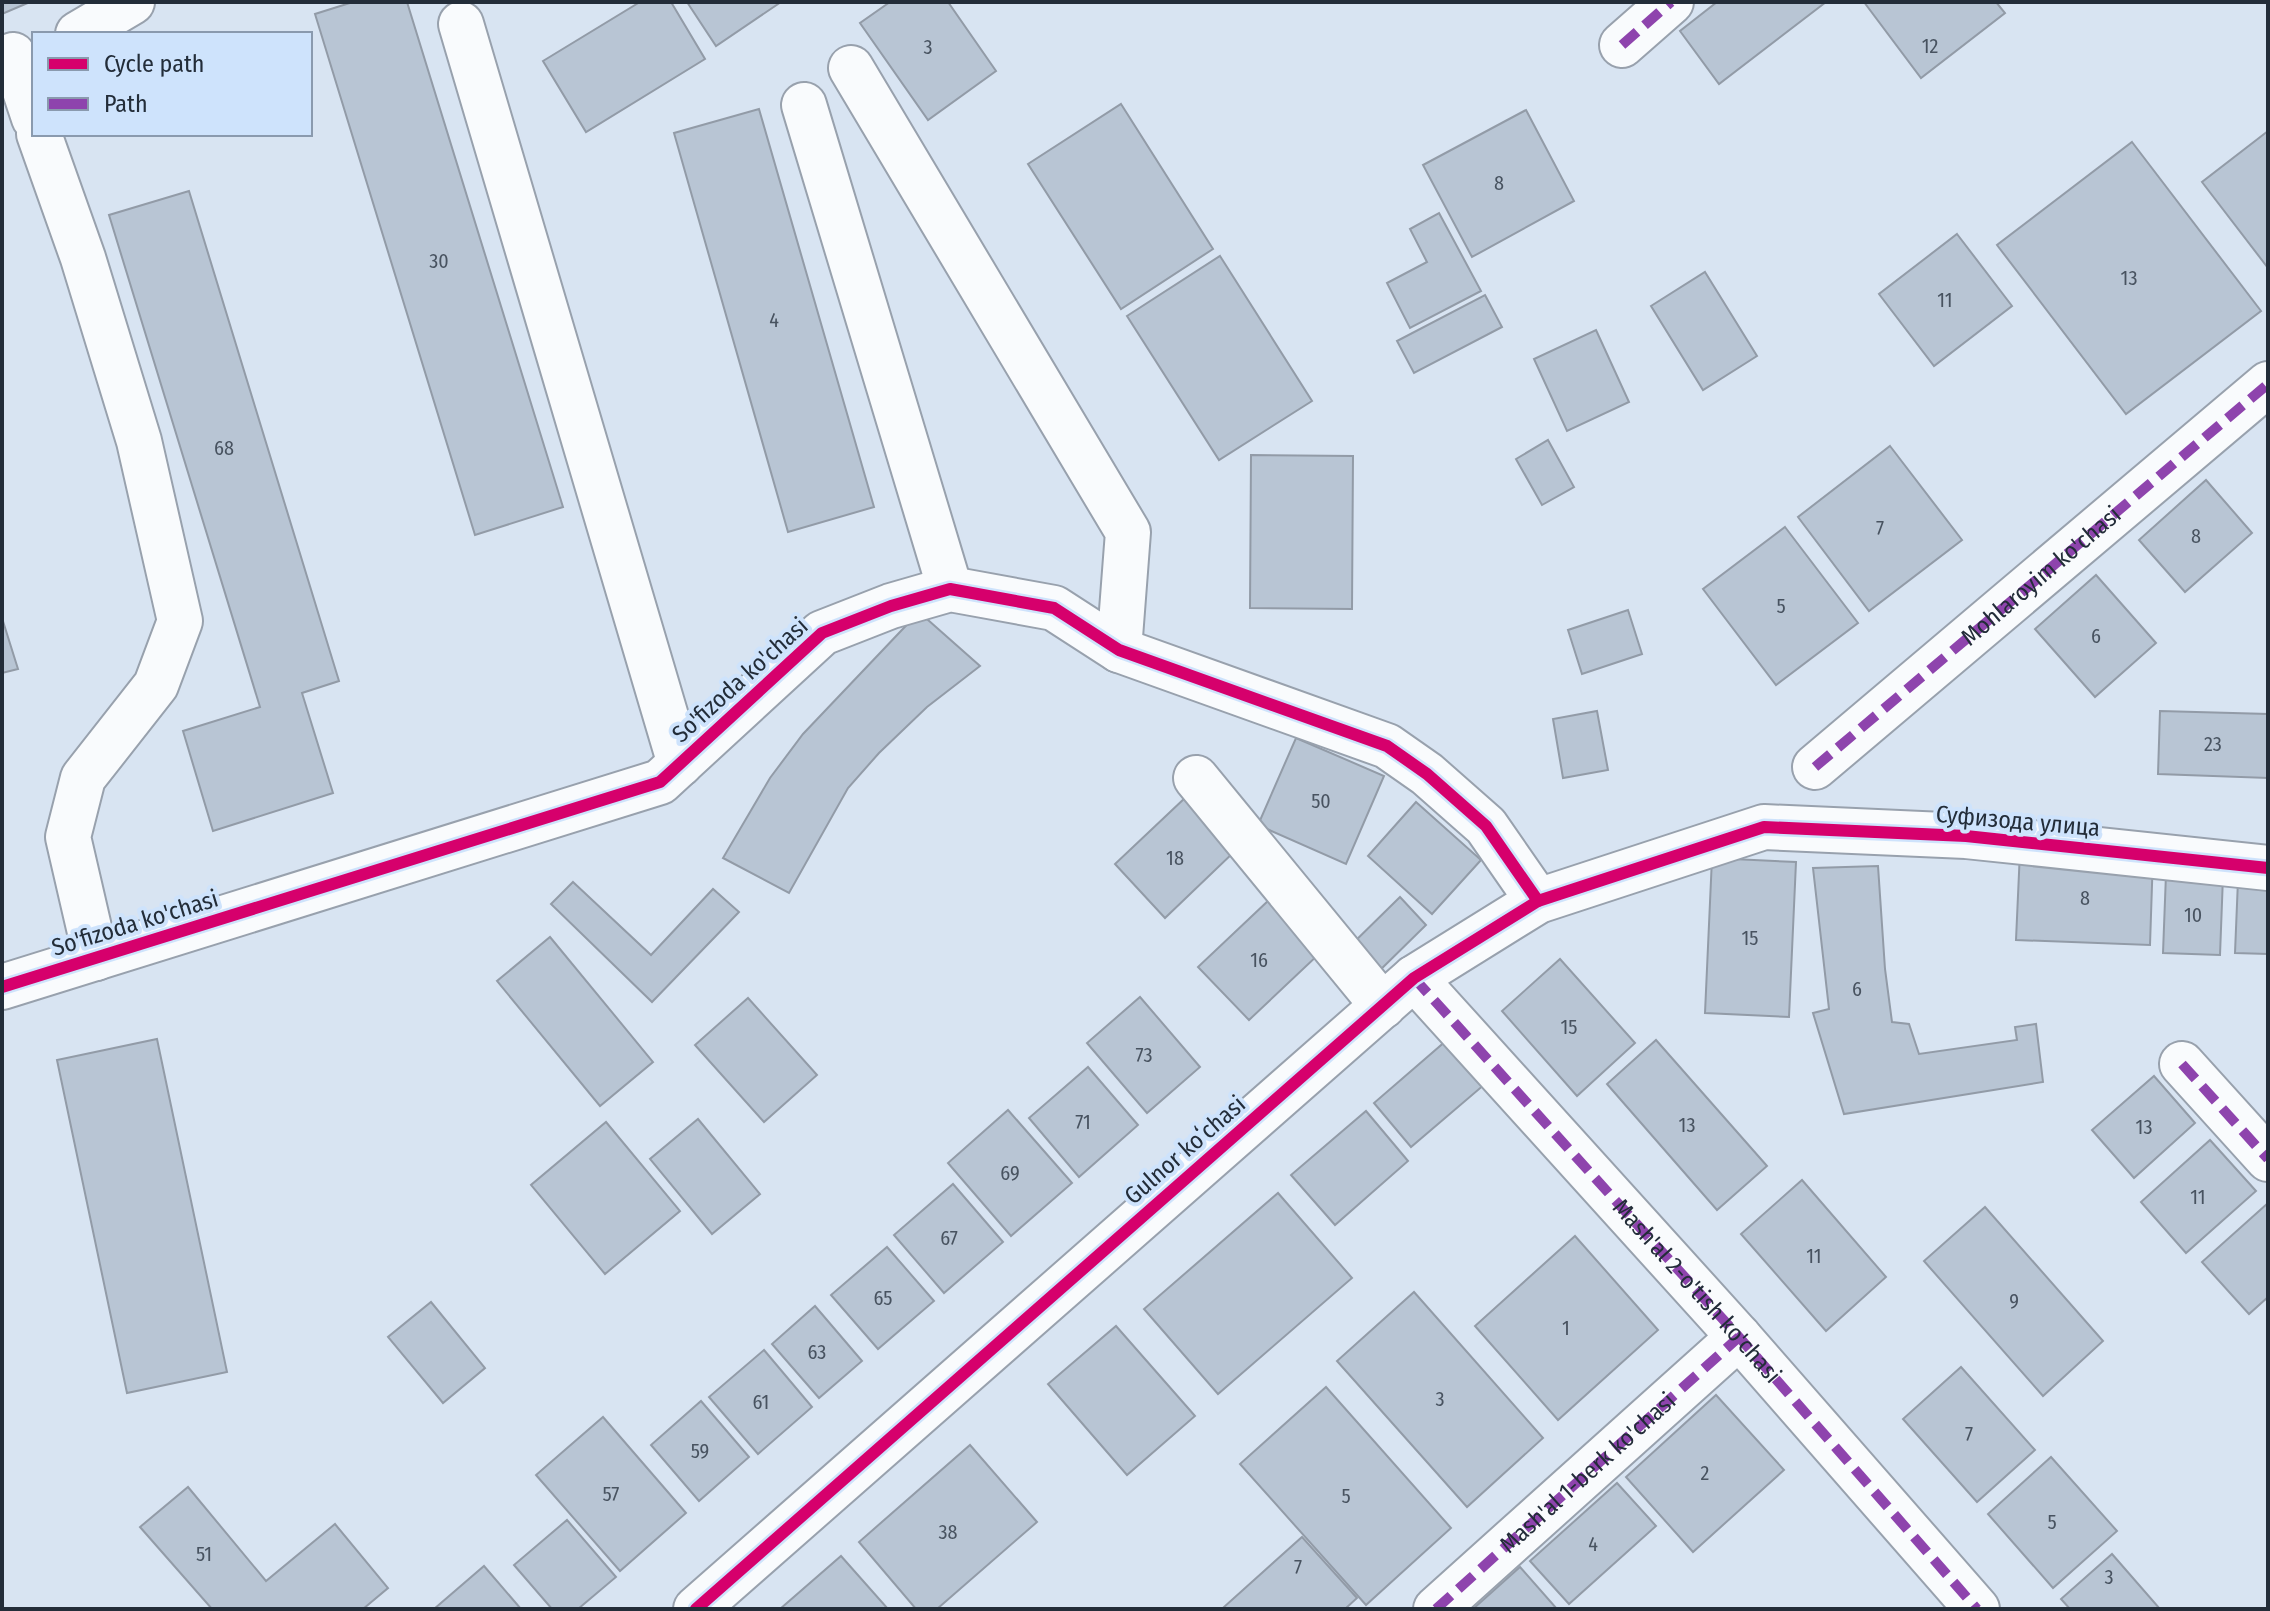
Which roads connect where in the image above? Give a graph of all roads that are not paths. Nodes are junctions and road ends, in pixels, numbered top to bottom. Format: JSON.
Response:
{"nodes":[{"id":1,"x":132,"y":2,"type":"edge"},
{"id":2,"x":1671,"y":2,"type":"edge"},
{"id":3,"x":461,"y":24,"type":"dead end"},
{"id":4,"x":81,"y":32,"type":"edge"},
{"id":5,"x":1622,"y":45,"type":"dead end"},
{"id":6,"x":16,"y":54,"type":"edge"},
{"id":7,"x":851,"y":68,"type":"dead end"},
{"id":8,"x":804,"y":105,"type":"dead end"},
{"id":9,"x":32,"y":111,"type":"edge"},
{"id":10,"x":40,"y":136,"type":"edge"},
{"id":11,"x":2268,"y":384,"type":"edge"},
{"id":12,"x":950,"y":589,"type":"junction"},
{"id":13,"x":1119,"y":650,"type":"junction"},
{"id":14,"x":680,"y":764,"type":"junction"},
{"id":15,"x":1815,"y":767,"type":"dead end"},
{"id":16,"x":1196,"y":778,"type":"dead end"},
{"id":17,"x":1764,"y":827,"type":"joint"},
{"id":18,"x":2268,"y":868,"type":"edge"},
{"id":19,"x":1538,"y":901,"type":"junction"},
{"id":20,"x":96,"y":958,"type":"junction"},
{"id":21,"x":2,"y":987,"type":"edge"},
{"id":22,"x":1398,"y":992,"type":"junction"},
{"id":23,"x":2182,"y":1064,"type":"dead end"},
{"id":24,"x":2268,"y":1159,"type":"edge"},
{"id":25,"x":1739,"y":1337,"type":"junction"},
{"id":26,"x":696,"y":1609,"type":"edge"},
{"id":27,"x":1436,"y":1609,"type":"edge"},
{"id":28,"x":1977,"y":1609,"type":"edge"}],
"edges":[{"from":1,"to":4,"type":"street"},
{"from":2,"to":5,"type":"street"},
{"from":3,"to":14,"type":"street"},
{"from":6,"to":9,"type":"street"},
{"from":7,"to":13,"type":"street"},
{"from":8,"to":12,"type":"street"},
{"from":10,"to":20,"type":"street"},
{"from":11,"to":15,"type":"street","name":"Mohlaroyim ko'chasi"},
{"from":12,"to":13,"type":"street","name":"So'fizoda ko'chasi"},
{"from":12,"to":14,"type":"street","name":"So'fizoda ko'chasi"},
{"from":13,"to":19,"type":"street","name":"So'fizoda ko'chasi"},
{"from":14,"to":20,"type":"street","name":"So'fizoda ko'chasi"},
{"from":16,"to":22,"type":"street","name":"Mash'al 2-o'tish ko'chasi"},
{"from":17,"to":18,"type":"street","name":"Суфизода улица"},
{"from":17,"to":19,"type":"street","name":"Gulnor koʻchasi"},
{"from":19,"to":22,"type":"street","name":"Gulnor koʻchasi"},
{"from":20,"to":21,"type":"street","name":"So'fizoda ko'chasi"},
{"from":22,"to":25,"type":"street","name":"Mash'al 2-o'tish ko'chasi"},
{"from":22,"to":26,"type":"street","name":"Gulnor koʻchasi"},
{"from":23,"to":24,"type":"street"},
{"from":25,"to":27,"type":"street","name":"Mash'al 1-berk ko'chasi"},
{"from":25,"to":28,"type":"street","name":"Mash'al 2-o'tish ko'chasi"}]}
